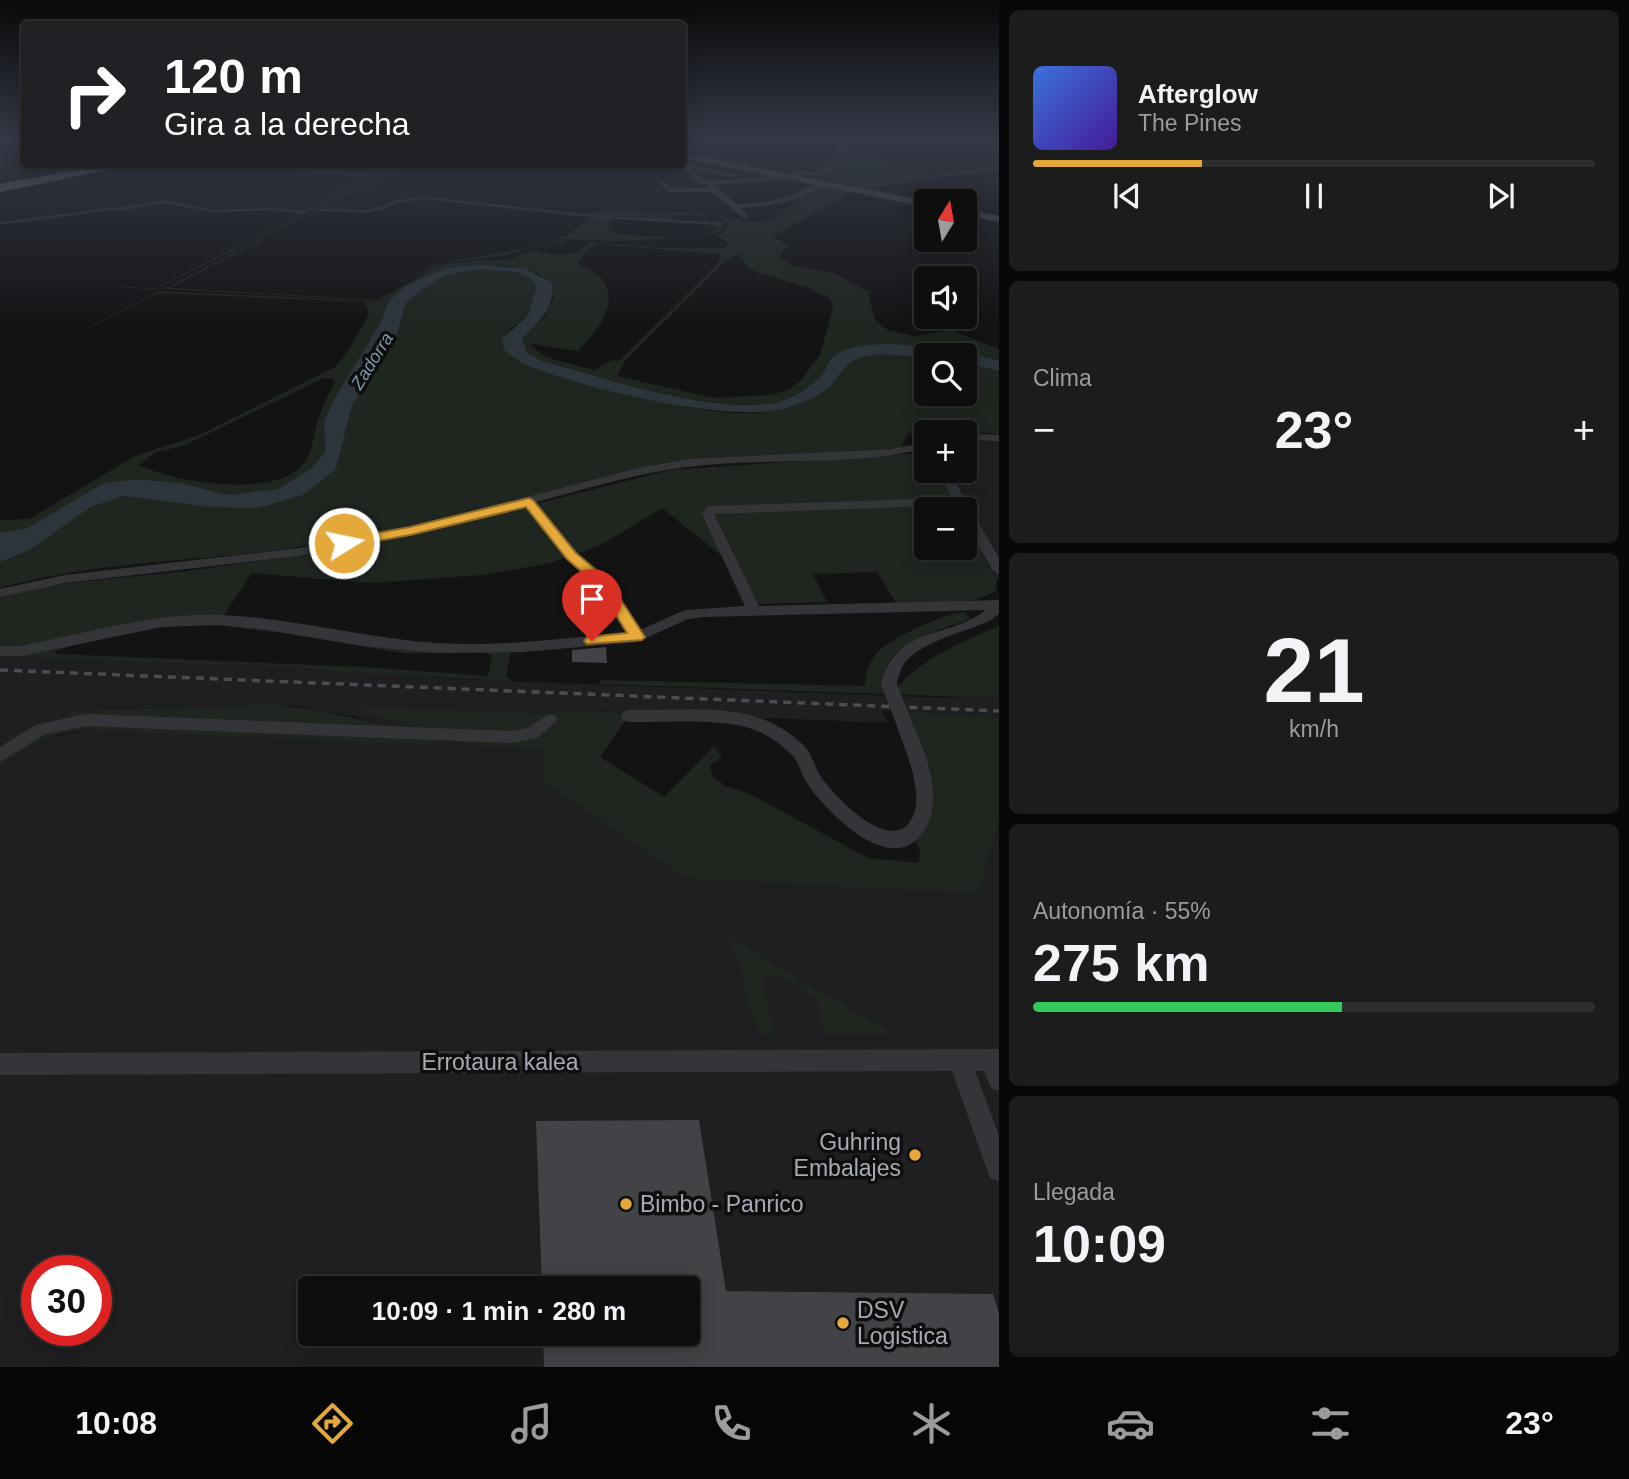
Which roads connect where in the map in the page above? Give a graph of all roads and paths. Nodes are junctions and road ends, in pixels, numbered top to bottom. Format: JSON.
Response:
{"nodes":[{"id":1,"x":728,"y":202,"type":"edge"},
{"id":2,"x":776,"y":202,"type":"edge"},
{"id":3,"x":737,"y":206,"type":"junction"},
{"id":4,"x":977,"y":215,"type":"edge"},
{"id":5,"x":744,"y":217,"type":"dead end"},
{"id":6,"x":999,"y":219,"type":"edge"},
{"id":7,"x":977,"y":438,"type":"edge"},
{"id":8,"x":999,"y":438,"type":"edge"},
{"id":9,"x":914,"y":448,"type":"edge"},
{"id":10,"x":529,"y":502,"type":"junction"},
{"id":11,"x":914,"y":502,"type":"edge"},
{"id":12,"x":977,"y":531,"type":"edge"},
{"id":13,"x":999,"y":570,"type":"edge"},
{"id":14,"x":0,"y":593,"type":"edge"},
{"id":15,"x":999,"y":606,"type":"edge"},
{"id":16,"x":754,"y":610,"type":"junction"},
{"id":17,"x":637,"y":637,"type":"junction"},
{"id":18,"x":0,"y":651,"type":"edge"},
{"id":19,"x":629,"y":716,"type":"dead end"},
{"id":20,"x":550,"y":720,"type":"dead end"},
{"id":21,"x":0,"y":755,"type":"edge"},
{"id":22,"x":959,"y":1060,"type":"junction"},
{"id":23,"x":0,"y":1064,"type":"edge"},
{"id":24,"x":997,"y":1067,"type":"edge"},
{"id":25,"x":999,"y":1169,"type":"edge"}],
"edges":[{"from":1,"to":3,"type":"street"},
{"from":2,"to":3,"type":"street"},
{"from":3,"to":5,"type":"street"},
{"from":4,"to":6,"type":"street"},
{"from":7,"to":8,"type":"street"},
{"from":9,"to":10,"type":"street"},
{"from":10,"to":14,"type":"street"},
{"from":10,"to":17,"type":"street"},
{"from":11,"to":16,"type":"street"},
{"from":12,"to":13,"type":"street"},
{"from":15,"to":16,"type":"street"},
{"from":15,"to":19,"type":"street","bridge":true},
{"from":16,"to":17,"type":"street"},
{"from":17,"to":18,"type":"street"},
{"from":20,"to":21,"type":"street"},
{"from":22,"to":23,"type":"street","name":"Errotaura kalea"},
{"from":22,"to":24,"type":"street","name":"Errotaura kalea"},
{"from":22,"to":25,"type":"street"}]}
